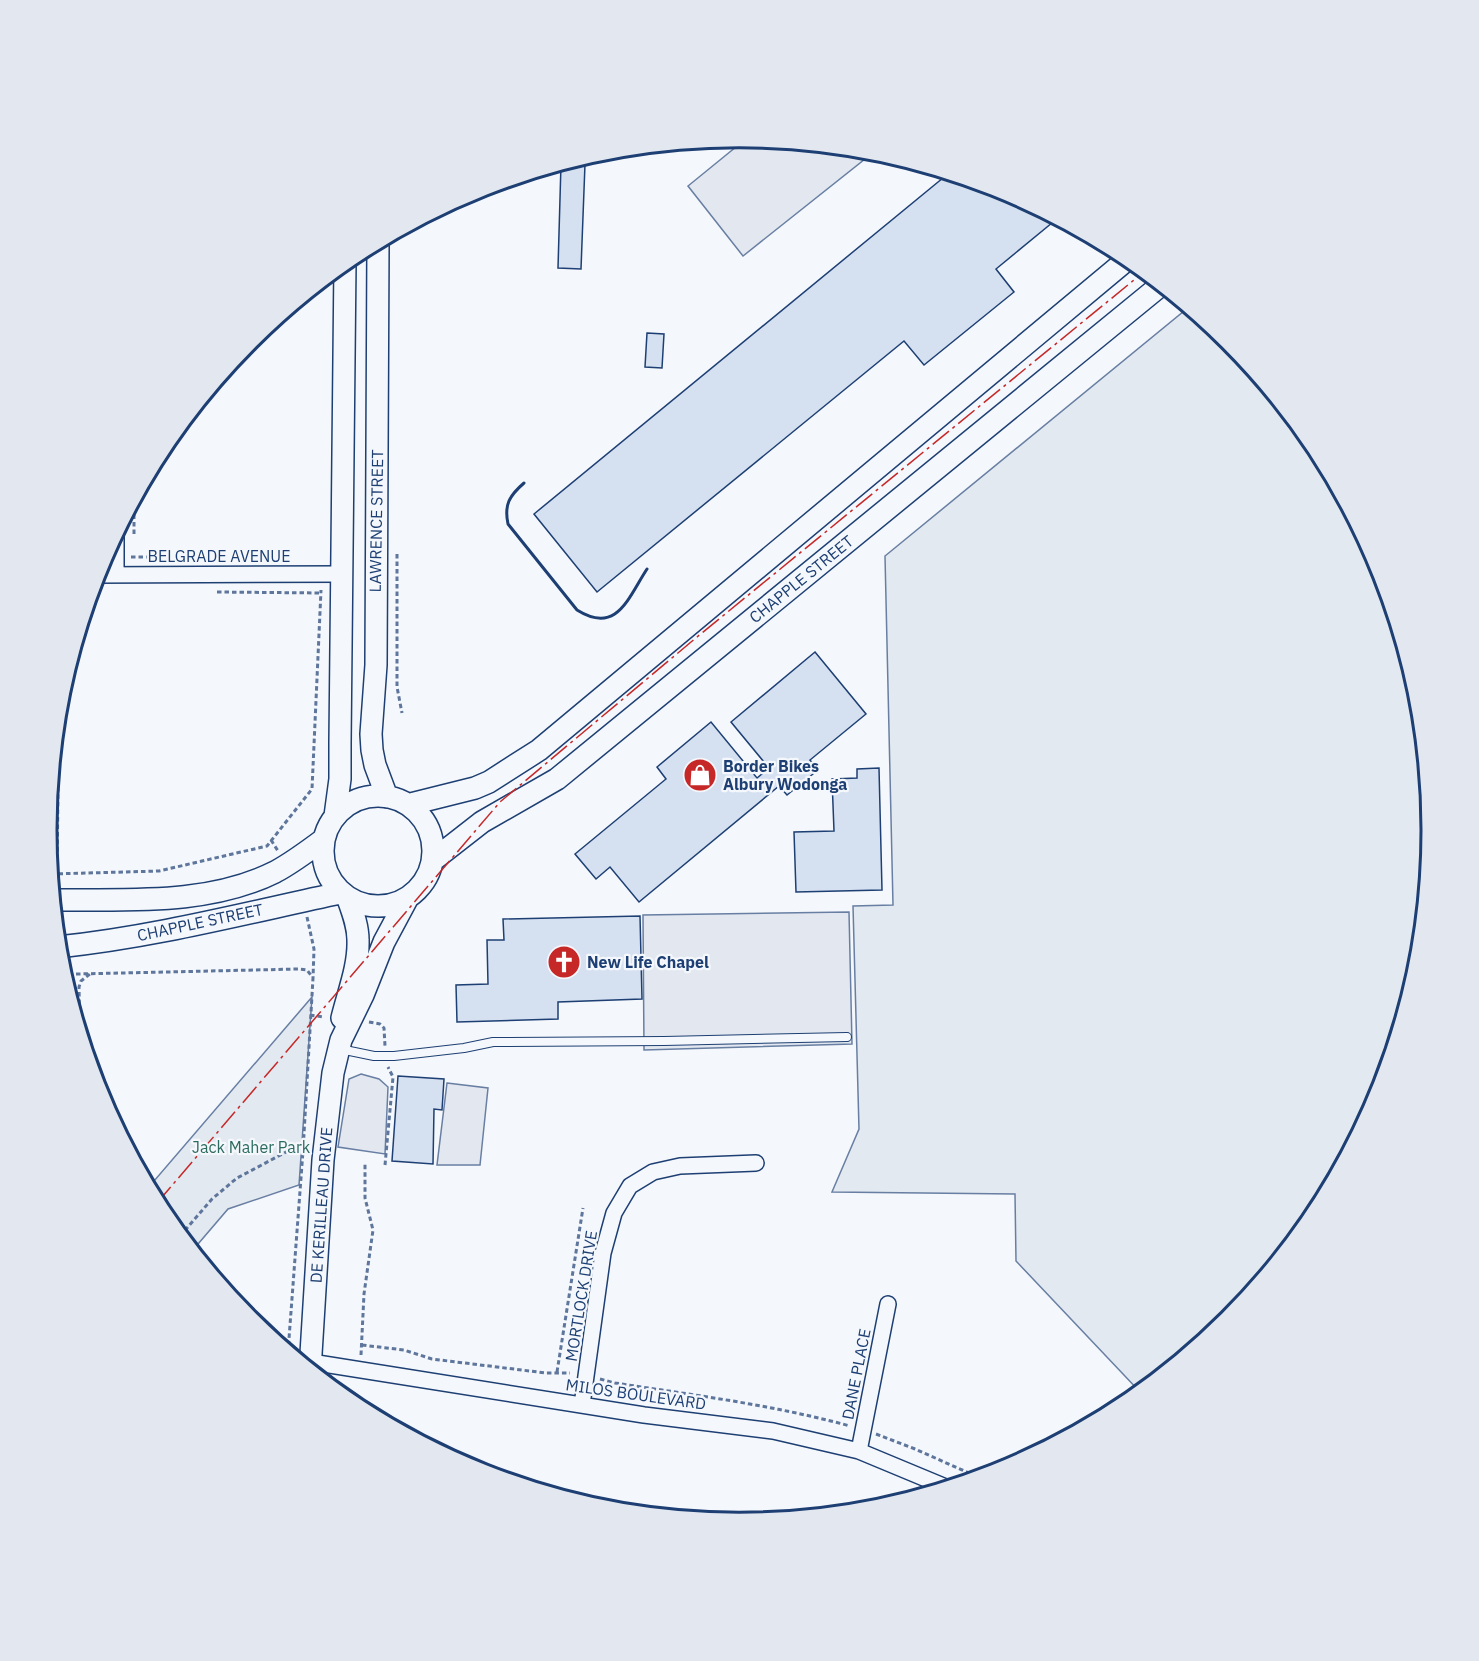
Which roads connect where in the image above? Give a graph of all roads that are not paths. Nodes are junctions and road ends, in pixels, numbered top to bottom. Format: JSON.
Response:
{"nodes":[{"id":1,"x":378,"y":252,"type":"edge"},
{"id":2,"x":1121,"y":265,"type":"edge"},
{"id":3,"x":345,"y":274,"type":"edge"},
{"id":4,"x":1156,"y":289,"type":"edge"},
{"id":5,"x":116,"y":553,"type":"edge"},
{"id":6,"x":376,"y":572,"type":"junction"},
{"id":7,"x":107,"y":574,"type":"edge"},
{"id":8,"x":116,"y":574,"type":"junction"},
{"id":9,"x":343,"y":574,"type":"junction"},
{"id":10,"x":387,"y":796,"type":"junction"},
{"id":11,"x":411,"y":804,"type":"junction"},
{"id":12,"x":335,"y":816,"type":"junction"},
{"id":13,"x":324,"y":839,"type":"junction"},
{"id":14,"x":432,"y":861,"type":"junction"},
{"id":15,"x":344,"y":896,"type":"junction"},
{"id":16,"x":407,"y":899,"type":"junction"},
{"id":17,"x":61,"y":900,"type":"edge"},
{"id":18,"x":67,"y":946,"type":"edge"},
{"id":19,"x":847,"y":1037,"type":"dead end"},
{"id":20,"x":340,"y":1044,"type":"junction"},
{"id":21,"x":756,"y":1163,"type":"dead end"},
{"id":22,"x":888,"y":1304,"type":"dead end"},
{"id":23,"x":310,"y":1361,"type":"edge"},
{"id":24,"x":317,"y":1367,"type":"edge"},
{"id":25,"x":582,"y":1405,"type":"junction"},
{"id":26,"x":859,"y":1451,"type":"junction"},
{"id":27,"x":937,"y":1484,"type":"edge"}],
"edges":[{"from":1,"to":6,"type":"street","name":"LAWRENCE STREET"},
{"from":2,"to":11,"type":"street"},
{"from":3,"to":9,"type":"street","name":"LAWRENCE STREET"},
{"from":4,"to":14,"type":"street","name":"CHAPPLE STREET"},
{"from":5,"to":8,"type":"street"},
{"from":6,"to":9,"type":"street"},
{"from":6,"to":10,"type":"street","name":"LAWRENCE STREET"},
{"from":7,"to":8,"type":"street","name":"BELGRADE AVENUE"},
{"from":8,"to":9,"type":"street","name":"BELGRADE AVENUE"},
{"from":9,"to":12,"type":"street","name":"LAWRENCE STREET"},
{"from":10,"to":11,"type":"street"},
{"from":10,"to":12,"type":"street"},
{"from":11,"to":14,"type":"street"},
{"from":12,"to":13,"type":"street"},
{"from":13,"to":15,"type":"street"},
{"from":13,"to":17,"type":"street","name":"CHAPPLE STREET"},
{"from":14,"to":16,"type":"street"},
{"from":15,"to":16,"type":"street"},
{"from":15,"to":18,"type":"street","name":"CHAPPLE STREET"},
{"from":15,"to":20,"type":"street","name":"DE KERILLEAU DRIVE"},
{"from":16,"to":20,"type":"street","name":"DE KERILLEAU DRIVE"},
{"from":19,"to":20,"type":"lane"},
{"from":20,"to":23,"type":"street","name":"DE KERILLEAU DRIVE"},
{"from":21,"to":25,"type":"street","name":"MORTLOCK DRIVE"},
{"from":22,"to":26,"type":"street","name":"DANE PLACE"},
{"from":24,"to":25,"type":"street","name":"MILOS BOULEVARD"},
{"from":25,"to":26,"type":"street","name":"MILOS BOULEVARD"},
{"from":26,"to":27,"type":"street","name":"MILOS BOULEVARD"}]}
